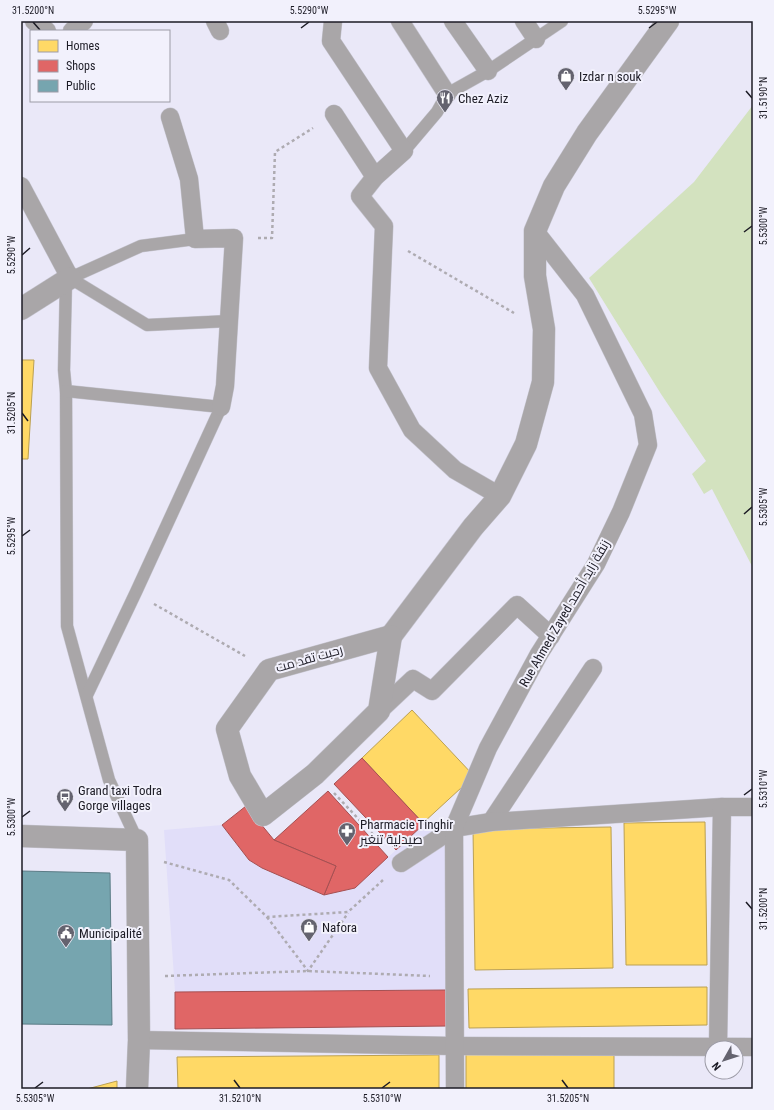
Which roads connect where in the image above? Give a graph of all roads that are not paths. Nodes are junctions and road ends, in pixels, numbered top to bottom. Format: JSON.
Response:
{"nodes":[{"id":1,"x":34,"y":21,"type":"edge"},
{"id":2,"x":84,"y":21,"type":"edge"},
{"id":3,"x":333,"y":21,"type":"edge"},
{"id":4,"x":400,"y":21,"type":"edge"},
{"id":5,"x":453,"y":21,"type":"edge"},
{"id":6,"x":524,"y":21,"type":"edge"},
{"id":7,"x":562,"y":21,"type":"edge"},
{"id":8,"x":668,"y":21,"type":"edge"},
{"id":9,"x":46,"y":30,"type":"edge"},
{"id":10,"x":73,"y":30,"type":"edge"},
{"id":11,"x":536,"y":39,"type":"junction"},
{"id":12,"x":488,"y":71,"type":"junction"},
{"id":13,"x":447,"y":94,"type":"junction"},
{"id":14,"x":334,"y":114,"type":"road end"},
{"id":15,"x":170,"y":117,"type":"dead end"},
{"id":16,"x":404,"y":151,"type":"junction"},
{"id":17,"x":375,"y":177,"type":"junction"},
{"id":18,"x":21,"y":186,"type":"edge"},
{"id":19,"x":535,"y":231,"type":"junction"},
{"id":20,"x":195,"y":239,"type":"junction"},
{"id":21,"x":68,"y":279,"type":"junction"},
{"id":22,"x":21,"y":309,"type":"edge"},
{"id":23,"x":229,"y":321,"type":"junction"},
{"id":24,"x":66,"y":391,"type":"junction"},
{"id":25,"x":220,"y":407,"type":"junction"},
{"id":26,"x":500,"y":496,"type":"junction"},
{"id":27,"x":390,"y":636,"type":"junction"},
{"id":28,"x":551,"y":636,"type":"junction"},
{"id":29,"x":594,"y":668,"type":"dead end"},
{"id":30,"x":87,"y":695,"type":"junction"},
{"id":31,"x":379,"y":711,"type":"junction"},
{"id":32,"x":722,"y":807,"type":"junction"},
{"id":33,"x":753,"y":807,"type":"edge"},
{"id":34,"x":491,"y":822,"type":"junction"},
{"id":35,"x":454,"y":828,"type":"junction"},
{"id":36,"x":21,"y":836,"type":"edge"},
{"id":37,"x":136,"y":840,"type":"junction"},
{"id":38,"x":401,"y":863,"type":"road end"},
{"id":39,"x":139,"y":1040,"type":"junction"},
{"id":40,"x":718,"y":1040,"type":"edge"},
{"id":41,"x":453,"y":1046,"type":"junction"},
{"id":42,"x":704,"y":1046,"type":"edge"},
{"id":43,"x":137,"y":1089,"type":"edge"},
{"id":44,"x":455,"y":1089,"type":"edge"}],
"edges":[{"from":1,"to":9,"type":"street"},
{"from":2,"to":10,"type":"street"},
{"from":3,"to":16,"type":"street"},
{"from":4,"to":13,"type":"street"},
{"from":5,"to":12,"type":"street"},
{"from":6,"to":11,"type":"street"},
{"from":7,"to":11,"type":"lane"},
{"from":8,"to":19,"type":"street"},
{"from":11,"to":12,"type":"lane"},
{"from":12,"to":13,"type":"lane"},
{"from":13,"to":16,"type":"lane"},
{"from":14,"to":17,"type":"street"},
{"from":15,"to":20,"type":"street"},
{"from":16,"to":17,"type":"street"},
{"from":17,"to":26,"type":"street"},
{"from":18,"to":21,"type":"street"},
{"from":19,"to":26,"type":"street"},
{"from":19,"to":28,"type":"street","name":"Rue Ahmed Zayed زنقة زايد أحمد"},
{"from":20,"to":21,"type":"lane"},
{"from":20,"to":23,"type":"street"},
{"from":21,"to":22,"type":"street"},
{"from":21,"to":23,"type":"lane"},
{"from":21,"to":24,"type":"lane"},
{"from":23,"to":25,"type":"street"},
{"from":24,"to":25,"type":"lane"},
{"from":24,"to":30,"type":"lane"},
{"from":25,"to":30,"type":"lane"},
{"from":26,"to":27,"type":"street"},
{"from":27,"to":31,"type":"street"},
{"from":27,"to":31,"type":"street","name":"رحبت تقد مت"},
{"from":28,"to":31,"type":"street"},
{"from":28,"to":35,"type":"street","name":"Rue Ahmed Zayed زنقة زايد أحمد"},
{"from":29,"to":34,"type":"street"},
{"from":30,"to":37,"type":"lane"},
{"from":32,"to":33,"type":"street"},
{"from":32,"to":34,"type":"street"},
{"from":32,"to":40,"type":"street"},
{"from":34,"to":35,"type":"street"},
{"from":35,"to":38,"type":"street"},
{"from":35,"to":41,"type":"street"},
{"from":36,"to":37,"type":"street"},
{"from":37,"to":39,"type":"street"},
{"from":39,"to":41,"type":"street"},
{"from":39,"to":43,"type":"street"},
{"from":41,"to":42,"type":"street"},
{"from":41,"to":44,"type":"street"}]}
